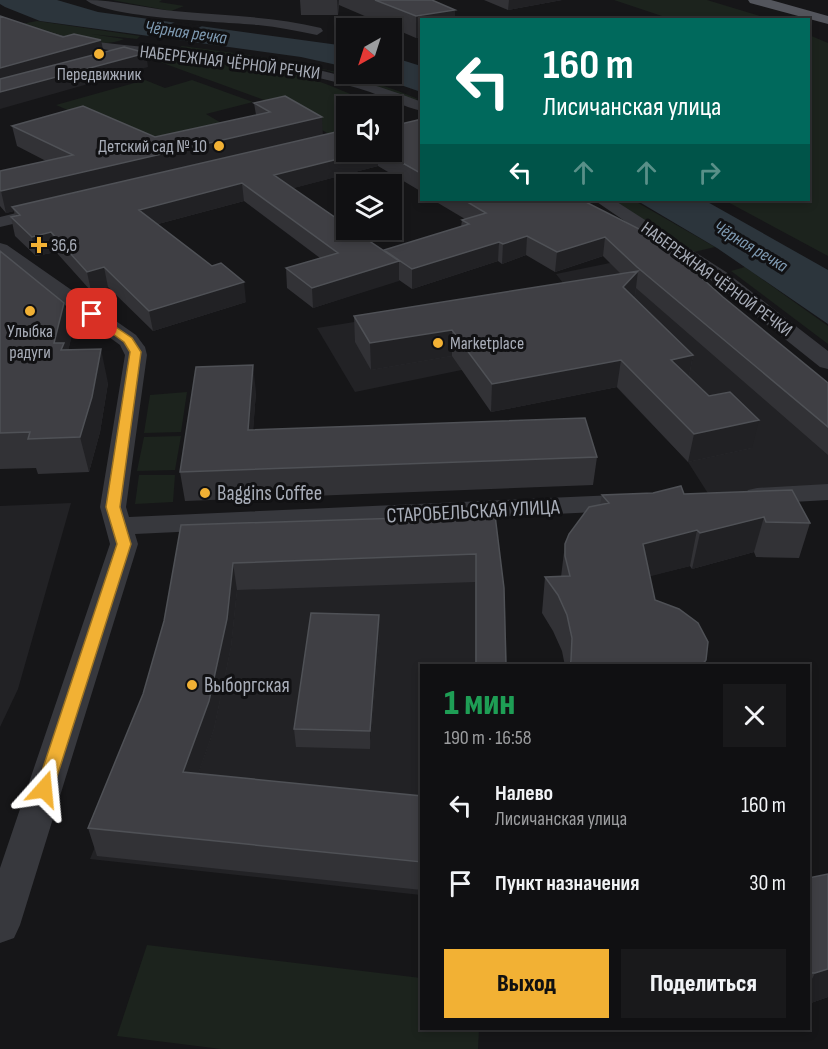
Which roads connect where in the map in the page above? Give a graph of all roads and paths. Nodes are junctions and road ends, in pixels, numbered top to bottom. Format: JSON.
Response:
{"nodes":[{"id":1,"x":92,"y":0,"type":"edge"},
{"id":2,"x":755,"y":0,"type":"edge"},
{"id":3,"x":200,"y":17,"type":"junction"},
{"id":4,"x":777,"y":18,"type":"edge"},
{"id":5,"x":792,"y":18,"type":"edge"},
{"id":6,"x":828,"y":20,"type":"edge"},
{"id":7,"x":0,"y":21,"type":"edge"},
{"id":8,"x":184,"y":27,"type":"dead end"},
{"id":9,"x":316,"y":31,"type":"dead end"},
{"id":10,"x":161,"y":38,"type":"dead end"},
{"id":11,"x":136,"y":50,"type":"junction"},
{"id":12,"x":106,"y":61,"type":"edge"},
{"id":13,"x":420,"y":106,"type":"edge"},
{"id":14,"x":605,"y":201,"type":"edge"},
{"id":15,"x":57,"y":208,"type":"edge"},
{"id":16,"x":0,"y":222,"type":"edge"},
{"id":17,"x":0,"y":249,"type":"edge"},
{"id":18,"x":828,"y":362,"type":"edge"},
{"id":19,"x":828,"y":492,"type":"edge"},
{"id":20,"x":729,"y":498,"type":"edge"},
{"id":21,"x":659,"y":501,"type":"edge"},
{"id":22,"x":118,"y":525,"type":"junction"},
{"id":23,"x":0,"y":924,"type":"edge"}],
"edges":[{"from":1,"to":3,"type":"street","name":"НАБЕРЕЖНАЯ ЧЁРНОЙ РЕЧКИ"},
{"from":2,"to":6,"type":"main road"},
{"from":3,"to":8,"type":"street"},
{"from":3,"to":9,"type":"street","name":"НАБЕРЕЖНАЯ ЧЁРНОЙ РЕЧКИ"},
{"from":4,"to":5,"type":"main road"},
{"from":7,"to":11,"type":"street","name":"НАБЕРЕЖНАЯ ЧЁРНОЙ РЕЧКИ"},
{"from":10,"to":11,"type":"street"},
{"from":11,"to":12,"type":"street"},
{"from":11,"to":13,"type":"street","name":"НАБЕРЕЖНАЯ ЧЁРНОЙ РЕЧКИ"},
{"from":14,"to":18,"type":"street","name":"НАБЕРЕЖНАЯ ЧЁРНОЙ РЕЧКИ"},
{"from":15,"to":16,"type":"street"},
{"from":17,"to":22,"type":"street"},
{"from":19,"to":20,"type":"street"},
{"from":21,"to":22,"type":"street","name":"СТАРОБЕЛЬСКАЯ УЛИЦА"},
{"from":22,"to":23,"type":"street"}]}
